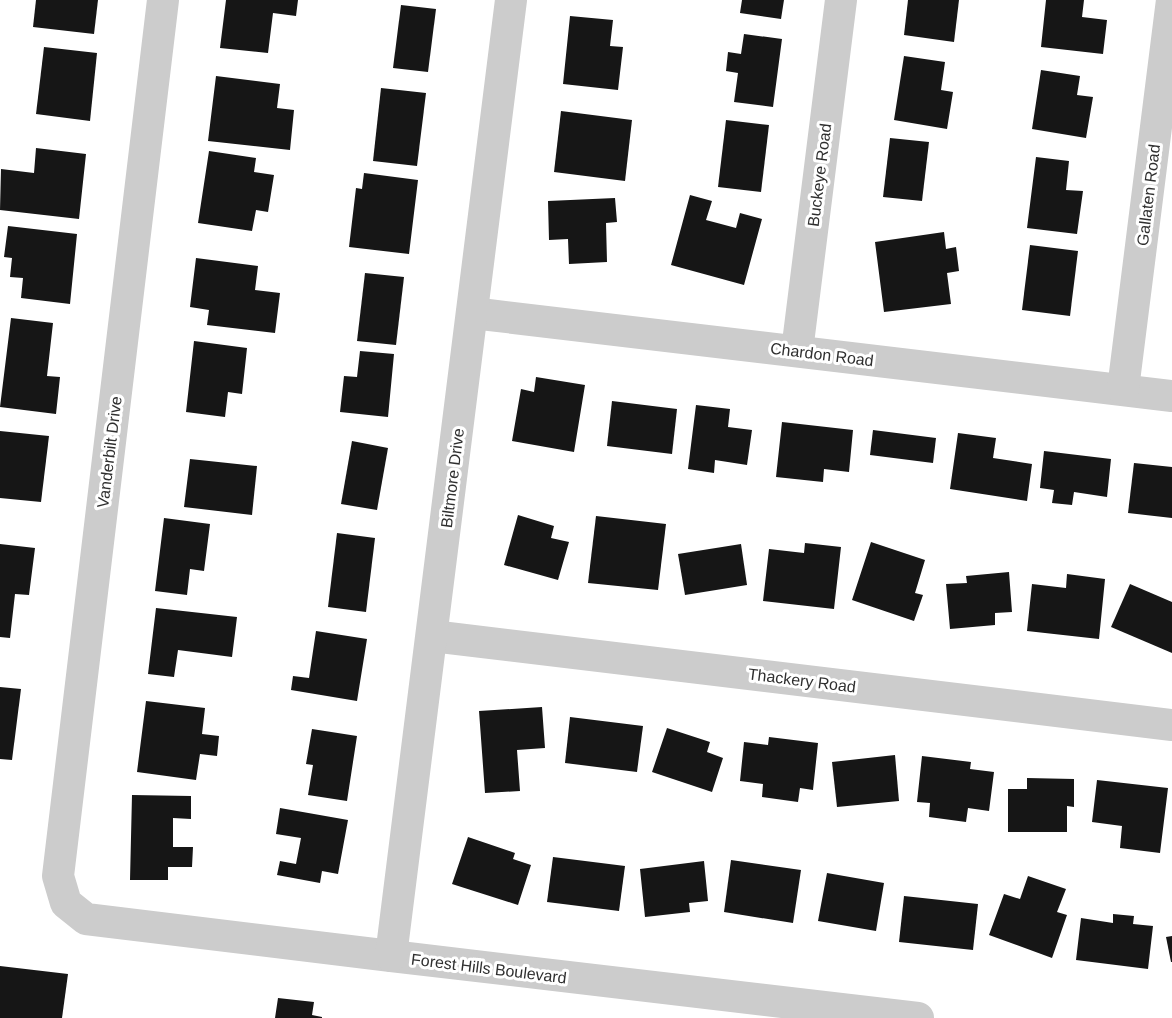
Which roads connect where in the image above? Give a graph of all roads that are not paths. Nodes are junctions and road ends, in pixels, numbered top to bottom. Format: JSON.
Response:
{"nodes":[{"id":1,"x":163,"y":0,"type":"edge"},
{"id":2,"x":511,"y":0,"type":"edge"},
{"id":3,"x":841,"y":0,"type":"edge"},
{"id":4,"x":1172,"y":0,"type":"edge"},
{"id":5,"x":472,"y":313,"type":"junction"},
{"id":6,"x":797,"y":351,"type":"junction"},
{"id":7,"x":1123,"y":389,"type":"junction"},
{"id":8,"x":1172,"y":396,"type":"edge"},
{"id":9,"x":432,"y":636,"type":"junction"},
{"id":10,"x":1172,"y":725,"type":"edge"},
{"id":11,"x":66,"y":903,"type":"joint"},
{"id":12,"x":392,"y":956,"type":"junction"},
{"id":13,"x":918,"y":1018,"type":"edge"}],
"edges":[{"from":1,"to":11,"type":"street","name":"Vanderbilt Drive"},
{"from":2,"to":5,"type":"street","name":"Biltmore Drive"},
{"from":3,"to":6,"type":"street","name":"Buckeye Road"},
{"from":4,"to":7,"type":"street","name":"Gallaten Road"},
{"from":5,"to":6,"type":"street","name":"Chardon Road"},
{"from":5,"to":9,"type":"street","name":"Biltmore Drive"},
{"from":6,"to":7,"type":"street","name":"Chardon Road"},
{"from":7,"to":8,"type":"street","name":"Chardon Road"},
{"from":9,"to":10,"type":"street","name":"Thackery Road"},
{"from":9,"to":12,"type":"street","name":"Biltmore Drive"},
{"from":11,"to":12,"type":"street","name":"Forest Hills Boulevard"},
{"from":12,"to":13,"type":"street","name":"Forest Hills Boulevard"}]}
